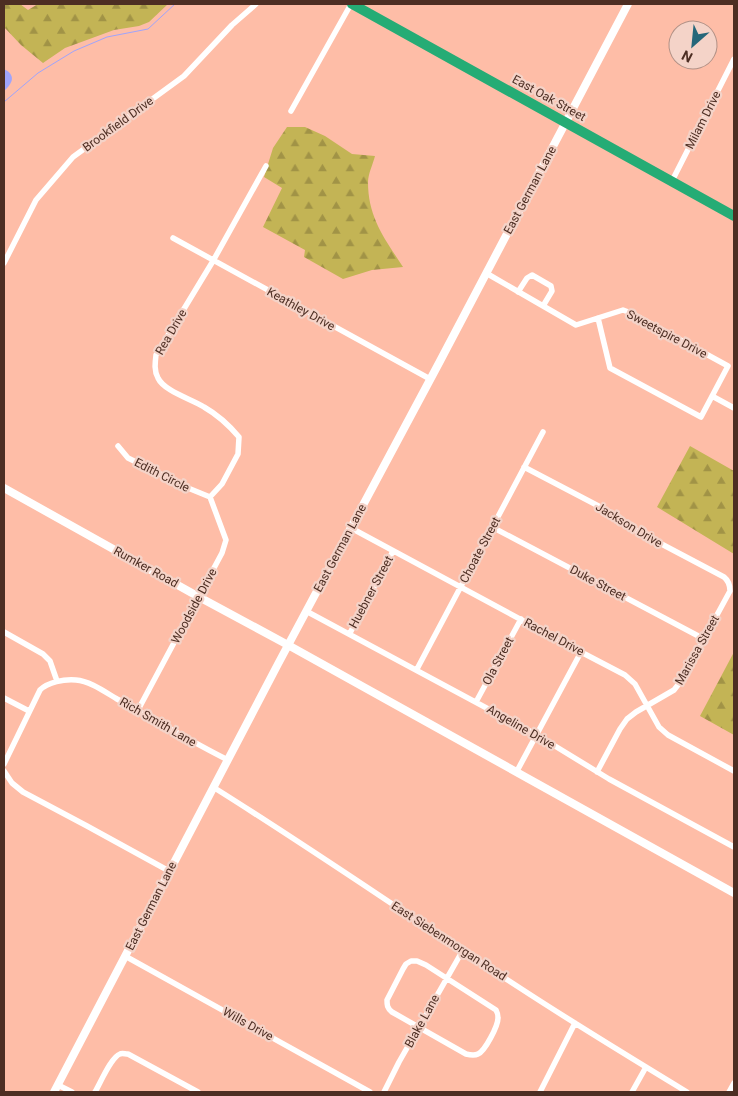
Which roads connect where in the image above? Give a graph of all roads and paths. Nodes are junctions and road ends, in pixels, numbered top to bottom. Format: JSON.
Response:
{"nodes":[{"id":1,"x":256,"y":4,"type":"edge"},
{"id":2,"x":351,"y":4,"type":"edge"},
{"id":3,"x":628,"y":4,"type":"edge"},
{"id":4,"x":734,"y":59,"type":"edge"},
{"id":5,"x":291,"y":112,"type":"dead end"},
{"id":6,"x":566,"y":122,"type":"junction"},
{"id":7,"x":266,"y":166,"type":"dead end"},
{"id":8,"x":672,"y":181,"type":"junction"},
{"id":9,"x":734,"y":216,"type":"edge"},
{"id":10,"x":173,"y":238,"type":"dead end"},
{"id":11,"x":213,"y":261,"type":"junction"},
{"id":12,"x":4,"y":263,"type":"edge"},
{"id":13,"x":486,"y":273,"type":"junction"},
{"id":14,"x":518,"y":292,"type":"junction"},
{"id":15,"x":543,"y":306,"type":"junction"},
{"id":16,"x":598,"y":318,"type":"junction"},
{"id":17,"x":430,"y":379,"type":"junction"},
{"id":18,"x":712,"y":396,"type":"junction"},
{"id":19,"x":734,"y":408,"type":"edge"},
{"id":20,"x":543,"y":432,"type":"dead end"},
{"id":21,"x":118,"y":446,"type":"dead end"},
{"id":22,"x":524,"y":467,"type":"junction"},
{"id":23,"x":4,"y":488,"type":"edge"},
{"id":24,"x":210,"y":497,"type":"junction"},
{"id":25,"x":492,"y":527,"type":"junction"},
{"id":26,"x":350,"y":528,"type":"junction"},
{"id":27,"x":393,"y":551,"type":"junction"},
{"id":28,"x":730,"y":586,"type":"joint"},
{"id":29,"x":460,"y":587,"type":"junction"},
{"id":30,"x":199,"y":597,"type":"junction"},
{"id":31,"x":306,"y":611,"type":"junction"},
{"id":32,"x":520,"y":619,"type":"junction"},
{"id":33,"x":4,"y":632,"type":"edge"},
{"id":34,"x":350,"y":633,"type":"junction"},
{"id":35,"x":704,"y":639,"type":"junction"},
{"id":36,"x":288,"y":645,"type":"junction"},
{"id":37,"x":581,"y":652,"type":"junction"},
{"id":38,"x":416,"y":669,"type":"junction"},
{"id":39,"x":58,"y":681,"type":"junction"},
{"id":40,"x":4,"y":698,"type":"edge"},
{"id":41,"x":476,"y":702,"type":"junction"},
{"id":42,"x":647,"y":706,"type":"junction"},
{"id":43,"x":138,"y":710,"type":"junction"},
{"id":44,"x":29,"y":711,"type":"junction"},
{"id":45,"x":537,"y":735,"type":"junction"},
{"id":46,"x":228,"y":760,"type":"junction"},
{"id":47,"x":4,"y":764,"type":"edge"},
{"id":48,"x":4,"y":771,"type":"edge"},
{"id":49,"x":517,"y":771,"type":"junction"},
{"id":50,"x":734,"y":771,"type":"edge"},
{"id":51,"x":597,"y":772,"type":"junction"},
{"id":52,"x":213,"y":787,"type":"junction"},
{"id":53,"x":734,"y":847,"type":"edge"},
{"id":54,"x":169,"y":870,"type":"junction"},
{"id":55,"x":734,"y":893,"type":"edge"},
{"id":56,"x":463,"y":950,"type":"junction"},
{"id":57,"x":125,"y":956,"type":"junction"},
{"id":58,"x":447,"y":978,"type":"junction"},
{"id":59,"x":576,"y":1023,"type":"junction"},
{"id":60,"x":419,"y":1028,"type":"junction"},
{"id":61,"x":646,"y":1067,"type":"junction"},
{"id":62,"x":734,"y":1083,"type":"edge"},
{"id":63,"x":56,"y":1088,"type":"edge"},
{"id":64,"x":72,"y":1092,"type":"edge"},
{"id":65,"x":95,"y":1092,"type":"edge"},
{"id":66,"x":198,"y":1092,"type":"edge"},
{"id":67,"x":370,"y":1092,"type":"edge"},
{"id":68,"x":384,"y":1092,"type":"edge"},
{"id":69,"x":540,"y":1092,"type":"edge"},
{"id":70,"x":632,"y":1092,"type":"edge"},
{"id":71,"x":687,"y":1092,"type":"edge"},
{"id":72,"x":729,"y":1092,"type":"edge"}],
"edges":[{"from":1,"to":12,"type":"street","name":"Brookfield Drive"},
{"from":2,"to":5,"type":"street"},
{"from":2,"to":6,"type":"highway","name":"East Oak Street"},
{"from":3,"to":6,"type":"street","name":"East German Lane"},
{"from":4,"to":8,"type":"street","name":"Milam Drive"},
{"from":6,"to":8,"type":"highway","name":"East Oak Street"},
{"from":6,"to":13,"type":"street","name":"East German Lane"},
{"from":7,"to":11,"type":"street","name":"Rea Drive"},
{"from":8,"to":9,"type":"highway","name":"East Oak Street"},
{"from":10,"to":11,"type":"street","name":"Keathley Drive"},
{"from":11,"to":17,"type":"street","name":"Keathley Drive"},
{"from":11,"to":24,"type":"street","name":"Rea Drive"},
{"from":13,"to":14,"type":"street"},
{"from":13,"to":17,"type":"street","name":"East German Lane"},
{"from":14,"to":15,"type":"street"},
{"from":14,"to":15,"type":"street"},
{"from":15,"to":16,"type":"street","name":"Sweetspire Drive"},
{"from":16,"to":18,"type":"street"},
{"from":16,"to":18,"type":"street","name":"Sweetspire Drive"},
{"from":17,"to":26,"type":"street","name":"East German Lane"},
{"from":18,"to":19,"type":"street"},
{"from":20,"to":22,"type":"street","name":"Choate Street"},
{"from":21,"to":24,"type":"street","name":"Edith Circle"},
{"from":22,"to":25,"type":"street","name":"Choate Street"},
{"from":22,"to":28,"type":"street","name":"Jackson Drive"},
{"from":23,"to":30,"type":"street","name":"Rumker Road"},
{"from":24,"to":30,"type":"street","name":"Woodside Drive"},
{"from":25,"to":29,"type":"street","name":"Choate Street"},
{"from":25,"to":35,"type":"street","name":"Duke Street"},
{"from":26,"to":27,"type":"street","name":"Rachel Drive"},
{"from":26,"to":31,"type":"street","name":"East German Lane"},
{"from":27,"to":29,"type":"street","name":"Rachel Drive"},
{"from":27,"to":34,"type":"street","name":"Huebner Street"},
{"from":28,"to":35,"type":"street","name":"Marissa Street"},
{"from":29,"to":32,"type":"street","name":"Rachel Drive"},
{"from":29,"to":38,"type":"street","name":"Choate Street"},
{"from":30,"to":36,"type":"street","name":"Rumker Road"},
{"from":30,"to":43,"type":"street","name":"Woodside Drive"},
{"from":31,"to":34,"type":"street","name":"Angeline Drive"},
{"from":31,"to":36,"type":"street","name":"East German Lane"},
{"from":32,"to":37,"type":"street","name":"Rachel Drive"},
{"from":32,"to":41,"type":"street","name":"Ola Street"},
{"from":33,"to":39,"type":"street"},
{"from":34,"to":38,"type":"street","name":"Angeline Drive"},
{"from":35,"to":42,"type":"street","name":"Marissa Street"},
{"from":36,"to":46,"type":"street","name":"East German Lane"},
{"from":36,"to":49,"type":"street"},
{"from":37,"to":42,"type":"street","name":"Rachel Drive"},
{"from":37,"to":45,"type":"street"},
{"from":38,"to":41,"type":"street","name":"Angeline Drive"},
{"from":39,"to":43,"type":"street","name":"Rich Smith Lane"},
{"from":39,"to":44,"type":"street"},
{"from":40,"to":44,"type":"street"},
{"from":41,"to":45,"type":"street","name":"Angeline Drive"},
{"from":42,"to":50,"type":"street","name":"Rachel Drive"},
{"from":42,"to":51,"type":"street","name":"Marissa Street"},
{"from":43,"to":46,"type":"street","name":"Rich Smith Lane"},
{"from":44,"to":47,"type":"street"},
{"from":45,"to":49,"type":"street"},
{"from":45,"to":51,"type":"street","name":"Angeline Drive"},
{"from":46,"to":52,"type":"street","name":"East German Lane"},
{"from":48,"to":54,"type":"street"},
{"from":49,"to":55,"type":"street"},
{"from":51,"to":53,"type":"street","name":"Angeline Drive"},
{"from":52,"to":54,"type":"street","name":"East German Lane"},
{"from":52,"to":56,"type":"street","name":"East Siebenmorgan Road"},
{"from":54,"to":57,"type":"street","name":"East German Lane"},
{"from":56,"to":58,"type":"street","name":"Blake Lane"},
{"from":56,"to":59,"type":"street","name":"East Siebenmorgan Road"},
{"from":57,"to":63,"type":"street","name":"East German Lane"},
{"from":57,"to":67,"type":"street","name":"Wills Drive"},
{"from":58,"to":60,"type":"street","name":"Blake Lane"},
{"from":58,"to":60,"type":"street"},
{"from":58,"to":60,"type":"street"},
{"from":59,"to":61,"type":"street","name":"East Siebenmorgan Road"},
{"from":59,"to":69,"type":"street"},
{"from":60,"to":68,"type":"street","name":"Blake Lane"},
{"from":61,"to":70,"type":"street"},
{"from":61,"to":71,"type":"street","name":"East Siebenmorgan Road"},
{"from":62,"to":72,"type":"street"},
{"from":63,"to":64,"type":"street"},
{"from":65,"to":66,"type":"street"}]}
